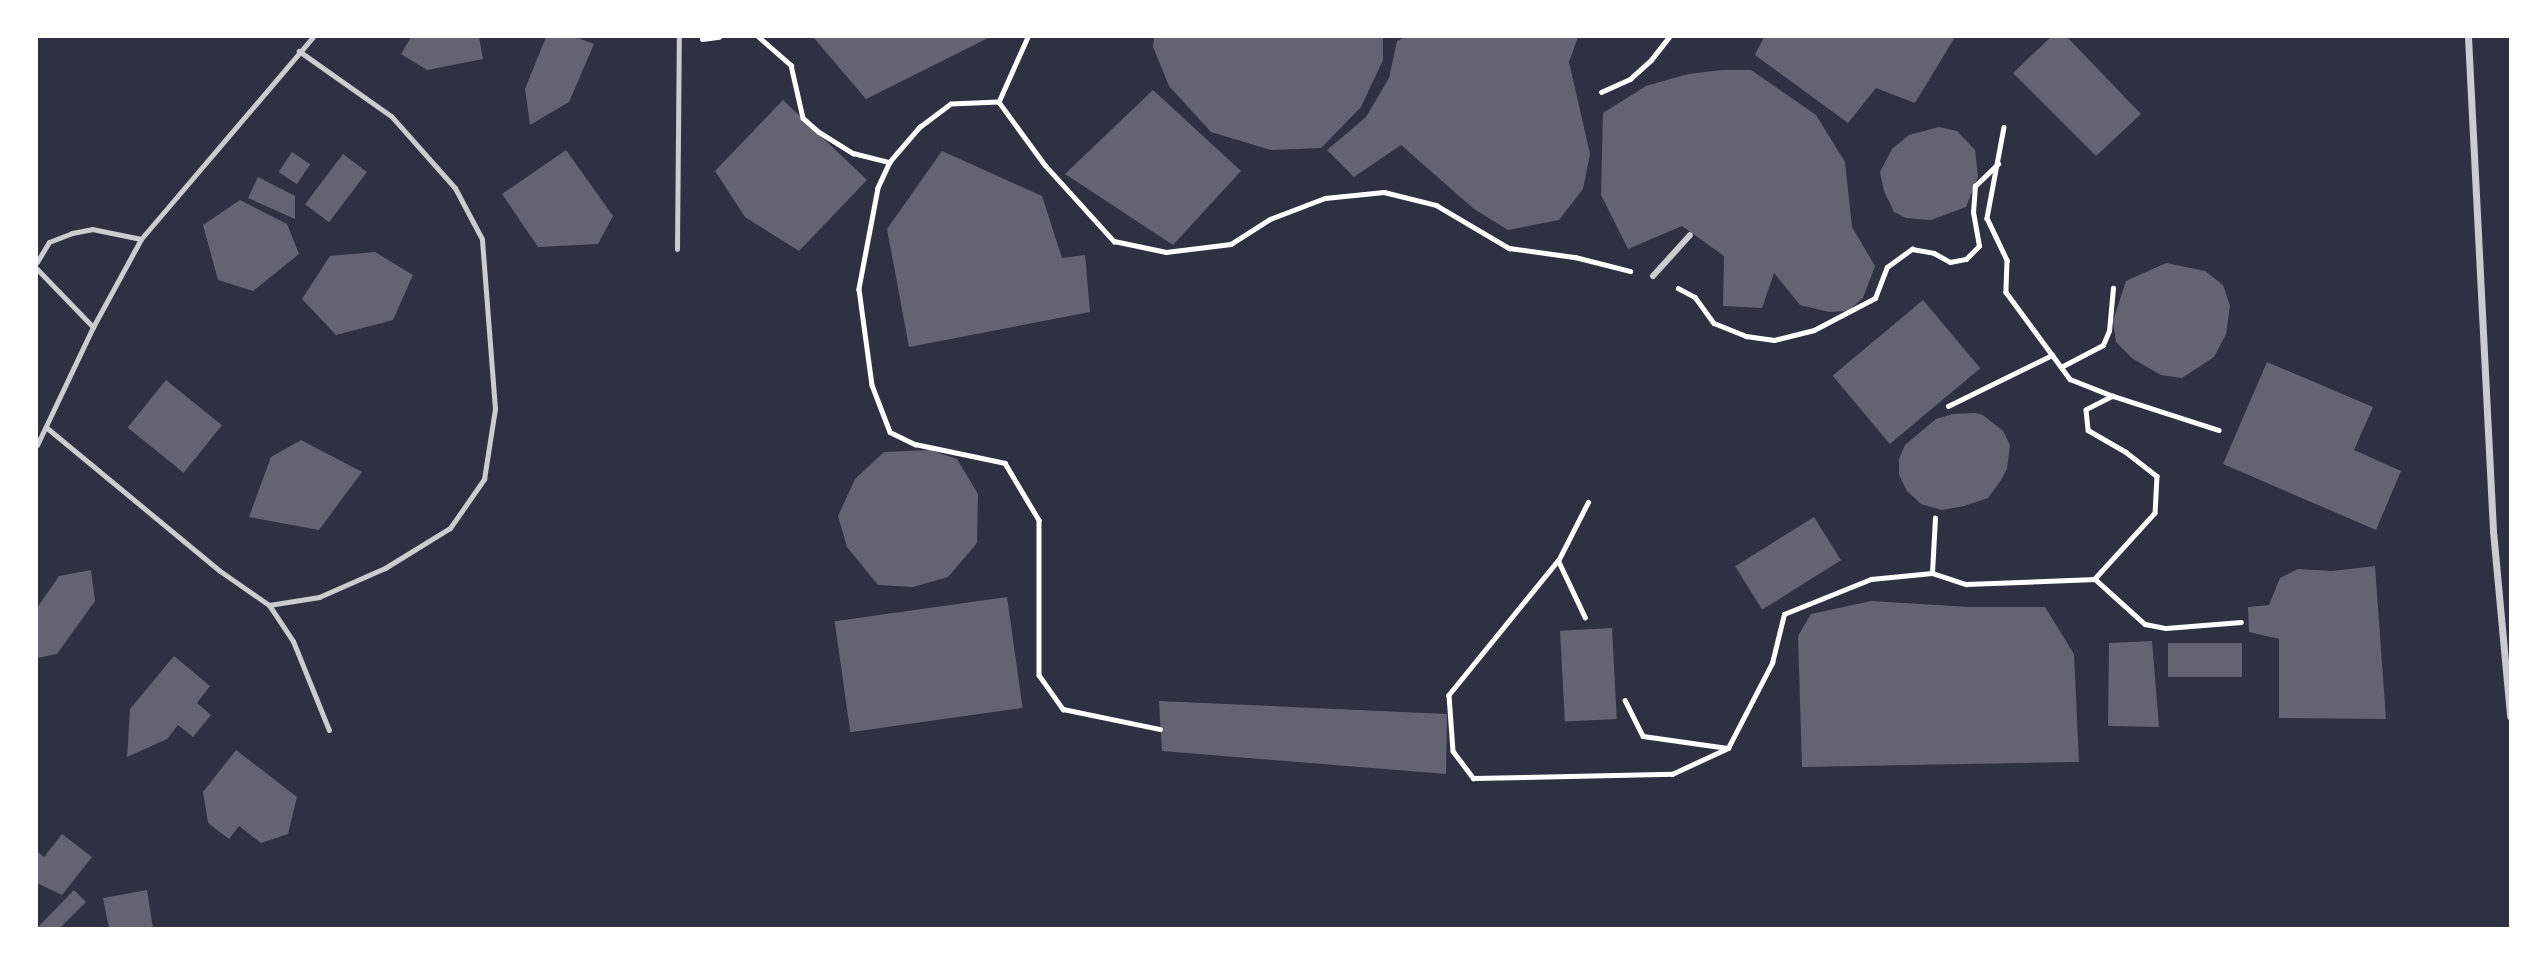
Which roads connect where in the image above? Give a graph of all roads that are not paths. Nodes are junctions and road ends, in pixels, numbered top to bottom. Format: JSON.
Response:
{"nodes":[{"id":1,"x":313,"y":37,"type":"edge"},
{"id":2,"x":679,"y":37,"type":"edge"},
{"id":3,"x":2468,"y":37,"type":"edge"},
{"id":4,"x":299,"y":51,"type":"junction"},
{"id":5,"x":1690,"y":235,"type":"dead end"},
{"id":6,"x":141,"y":239,"type":"junction"},
{"id":7,"x":677,"y":249,"type":"dead end"},
{"id":8,"x":37,"y":262,"type":"edge"},
{"id":9,"x":37,"y":269,"type":"edge"},
{"id":10,"x":1653,"y":276,"type":"road end"},
{"id":11,"x":93,"y":327,"type":"junction"},
{"id":12,"x":47,"y":428,"type":"junction"},
{"id":13,"x":37,"y":445,"type":"edge"},
{"id":14,"x":269,"y":605,"type":"junction"},
{"id":15,"x":2510,"y":716,"type":"edge"},
{"id":16,"x":329,"y":730,"type":"dead end"}],
"edges":[{"from":1,"to":4,"type":"lane"},
{"from":2,"to":7,"type":"lane"},
{"from":3,"to":15,"type":"street"},
{"from":4,"to":6,"type":"lane"},
{"from":4,"to":14,"type":"lane"},
{"from":5,"to":10,"type":"street"},
{"from":6,"to":8,"type":"lane"},
{"from":6,"to":11,"type":"lane"},
{"from":9,"to":11,"type":"lane"},
{"from":11,"to":12,"type":"lane"},
{"from":12,"to":13,"type":"lane"},
{"from":12,"to":14,"type":"lane"},
{"from":14,"to":16,"type":"lane"}]}
